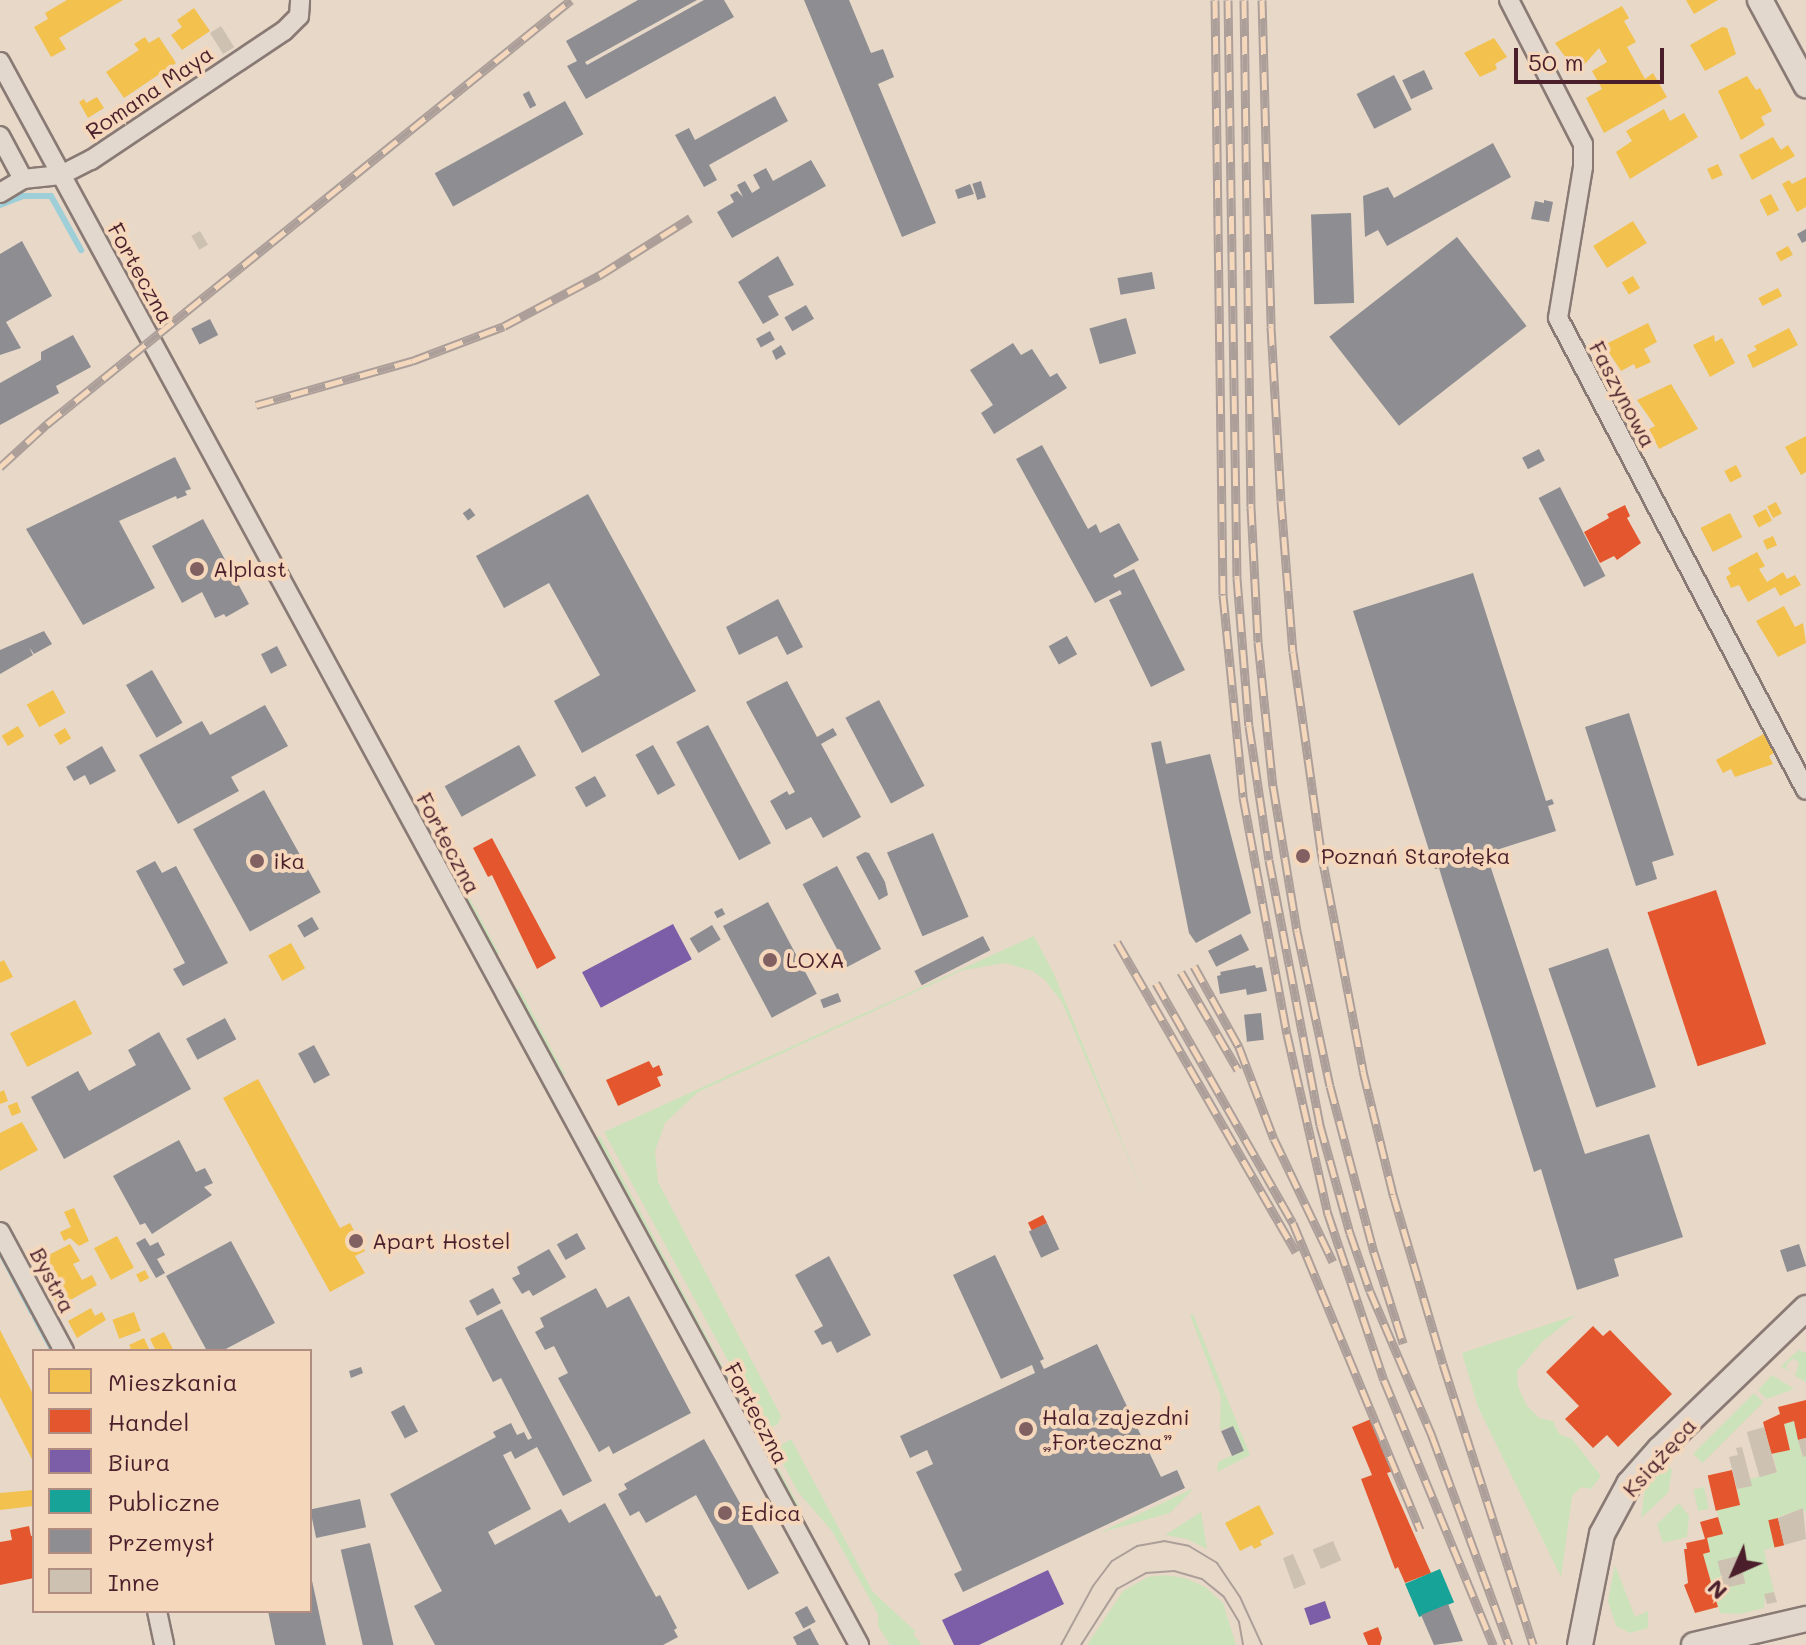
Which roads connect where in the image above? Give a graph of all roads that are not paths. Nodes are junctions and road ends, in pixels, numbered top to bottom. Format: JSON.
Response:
{"nodes":[{"id":1,"x":300,"y":0,"type":"edge"},
{"id":2,"x":1509,"y":0,"type":"edge"},
{"id":3,"x":1760,"y":0,"type":"edge"},
{"id":4,"x":0,"y":62,"type":"edge"},
{"id":5,"x":1806,"y":85,"type":"edge"},
{"id":6,"x":0,"y":136,"type":"edge"},
{"id":7,"x":61,"y":175,"type":"junction"},
{"id":8,"x":23,"y":179,"type":"junction"},
{"id":9,"x":0,"y":193,"type":"edge"},
{"id":10,"x":1806,"y":790,"type":"edge"},
{"id":11,"x":0,"y":1232,"type":"edge"},
{"id":12,"x":1806,"y":1308,"type":"edge"},
{"id":13,"x":63,"y":1349,"type":"edge"},
{"id":14,"x":157,"y":1613,"type":"edge"},
{"id":15,"x":1806,"y":1619,"type":"edge"},
{"id":16,"x":164,"y":1645,"type":"edge"},
{"id":17,"x":859,"y":1645,"type":"edge"},
{"id":18,"x":1580,"y":1645,"type":"edge"},
{"id":19,"x":1694,"y":1645,"type":"edge"}],
"edges":[{"from":1,"to":7,"type":"street","name":"Romana Maya"},
{"from":2,"to":10,"type":"street","name":"Faszynowa"},
{"from":3,"to":5,"type":"street"},
{"from":4,"to":7,"type":"street","name":"Forteczna"},
{"from":6,"to":8,"type":"street"},
{"from":7,"to":8,"type":"street","name":"Romana Maya"},
{"from":7,"to":17,"type":"street","name":"Forteczna"},
{"from":8,"to":9,"type":"street","name":"Romana Maya"},
{"from":11,"to":13,"type":"street","name":"Bystra"},
{"from":12,"to":18,"type":"street","name":"Książęca"},
{"from":14,"to":16,"type":"street"},
{"from":15,"to":19,"type":"street"}]}
